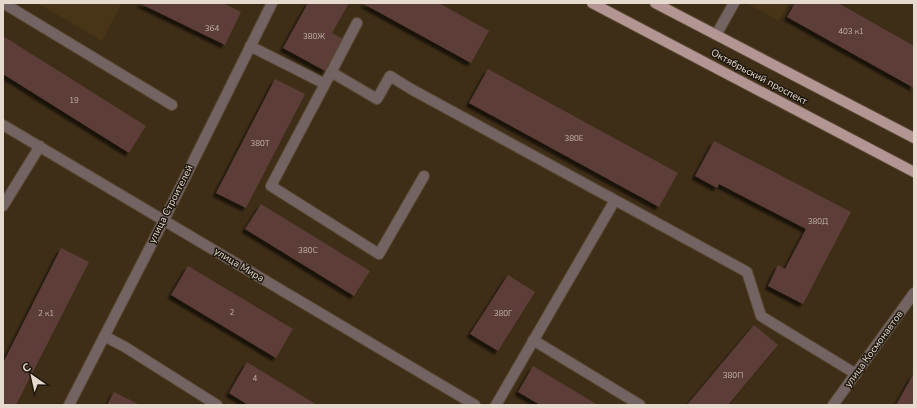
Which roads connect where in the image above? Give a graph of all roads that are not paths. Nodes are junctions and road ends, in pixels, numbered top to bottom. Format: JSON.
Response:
{"nodes":[{"id":1,"x":3,"y":3,"type":"edge"},
{"id":2,"x":272,"y":3,"type":"edge"},
{"id":3,"x":592,"y":3,"type":"edge"},
{"id":4,"x":656,"y":3,"type":"edge"},
{"id":5,"x":734,"y":3,"type":"edge"},
{"id":6,"x":357,"y":23,"type":"dead end"},
{"id":7,"x":716,"y":35,"type":"junction"},
{"id":8,"x":250,"y":46,"type":"junction"},
{"id":9,"x":331,"y":72,"type":"junction"},
{"id":10,"x":325,"y":84,"type":"junction"},
{"id":11,"x":172,"y":105,"type":"dead end"},
{"id":12,"x":3,"y":125,"type":"edge"},
{"id":13,"x":914,"y":138,"type":"edge"},
{"id":14,"x":40,"y":146,"type":"junction"},
{"id":15,"x":914,"y":172,"type":"edge"},
{"id":16,"x":424,"y":176,"type":"dead end"},
{"id":17,"x":615,"y":200,"type":"junction"},
{"id":18,"x":3,"y":206,"type":"edge"},
{"id":19,"x":164,"y":220,"type":"junction"},
{"id":20,"x":914,"y":293,"type":"edge"},
{"id":21,"x":104,"y":336,"type":"junction"},
{"id":22,"x":533,"y":340,"type":"junction"},
{"id":23,"x":856,"y":374,"type":"junction"},
{"id":24,"x":69,"y":405,"type":"edge"},
{"id":25,"x":217,"y":405,"type":"edge"},
{"id":26,"x":475,"y":405,"type":"edge"},
{"id":27,"x":496,"y":405,"type":"edge"},
{"id":28,"x":640,"y":405,"type":"edge"},
{"id":29,"x":833,"y":405,"type":"edge"}],
"edges":[{"from":1,"to":11,"type":"street"},
{"from":2,"to":8,"type":"street","name":"улица Строителей"},
{"from":3,"to":15,"type":"main road","name":"Октябрьский проспект"},
{"from":4,"to":7,"type":"main road","name":"Октябрьский проспект"},
{"from":5,"to":7,"type":"street"},
{"from":6,"to":9,"type":"street"},
{"from":7,"to":13,"type":"main road","name":"Октябрьский проспект"},
{"from":8,"to":10,"type":"street"},
{"from":8,"to":19,"type":"street","name":"улица Строителей"},
{"from":9,"to":10,"type":"street"},
{"from":9,"to":17,"type":"street"},
{"from":10,"to":16,"type":"street"},
{"from":12,"to":14,"type":"street","name":"улица Мира"},
{"from":14,"to":18,"type":"street"},
{"from":14,"to":19,"type":"street","name":"улица Мира"},
{"from":17,"to":22,"type":"street"},
{"from":17,"to":23,"type":"street"},
{"from":19,"to":21,"type":"street","name":"улица Строителей"},
{"from":19,"to":26,"type":"street","name":"улица Мира"},
{"from":20,"to":23,"type":"street","name":"улица Космонавтов"},
{"from":21,"to":24,"type":"street","name":"улица Строителей"},
{"from":21,"to":25,"type":"street"},
{"from":22,"to":27,"type":"street"},
{"from":22,"to":28,"type":"street"},
{"from":23,"to":29,"type":"street","name":"улица Космонавтов"}]}
